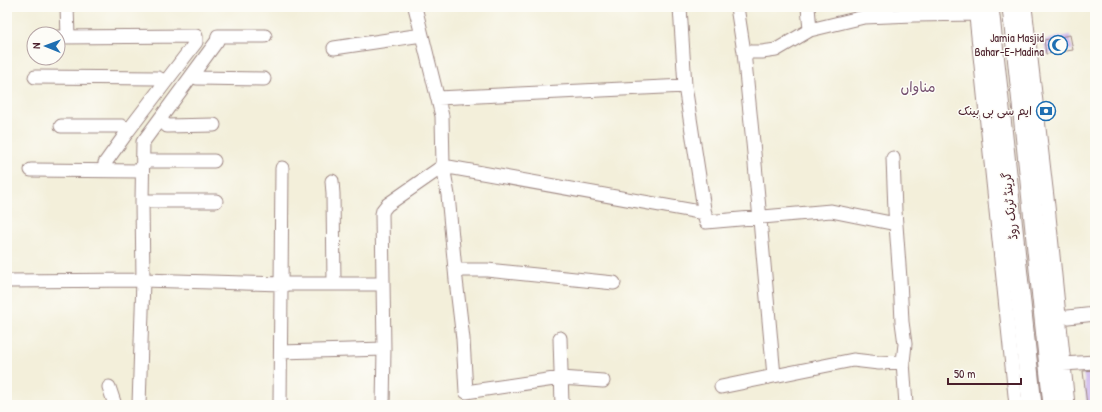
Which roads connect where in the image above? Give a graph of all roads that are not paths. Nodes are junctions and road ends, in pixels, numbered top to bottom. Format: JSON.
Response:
{"nodes":[{"id":1,"x":67,"y":7,"type":"edge"},
{"id":2,"x":415,"y":7,"type":"edge"},
{"id":3,"x":680,"y":7,"type":"edge"},
{"id":4,"x":737,"y":7,"type":"edge"},
{"id":5,"x":808,"y":7,"type":"edge"},
{"id":6,"x":1012,"y":7,"type":"edge"},
{"id":7,"x":1025,"y":7,"type":"edge"},
{"id":8,"x":980,"y":9,"type":"edge"},
{"id":9,"x":64,"y":26,"type":"edge"},
{"id":10,"x":810,"y":30,"type":"junction"},
{"id":11,"x":422,"y":35,"type":"junction"},
{"id":12,"x":196,"y":36,"type":"junction"},
{"id":13,"x":218,"y":36,"type":"junction"},
{"id":14,"x":265,"y":36,"type":"dead end"},
{"id":15,"x":66,"y":37,"type":"edge"},
{"id":16,"x":334,"y":48,"type":"dead end"},
{"id":17,"x":744,"y":52,"type":"junction"},
{"id":18,"x":192,"y":75,"type":"junction"},
{"id":19,"x":35,"y":77,"type":"dead end"},
{"id":20,"x":264,"y":79,"type":"dead end"},
{"id":21,"x":166,"y":82,"type":"junction"},
{"id":22,"x":685,"y":86,"type":"junction"},
{"id":23,"x":438,"y":98,"type":"junction"},
{"id":24,"x":160,"y":119,"type":"junction"},
{"id":25,"x":214,"y":125,"type":"dead end"},
{"id":26,"x":61,"y":126,"type":"dead end"},
{"id":27,"x":128,"y":131,"type":"junction"},
{"id":28,"x":893,"y":158,"type":"dead end"},
{"id":29,"x":214,"y":161,"type":"dead end"},
{"id":30,"x":142,"y":166,"type":"junction"},
{"id":31,"x":443,"y":166,"type":"junction"},
{"id":32,"x":282,"y":168,"type":"dead end"},
{"id":33,"x":31,"y":170,"type":"dead end"},
{"id":34,"x":106,"y":170,"type":"junction"},
{"id":35,"x":332,"y":181,"type":"dead end"},
{"id":36,"x":142,"y":201,"type":"junction"},
{"id":37,"x":216,"y":201,"type":"dead end"},
{"id":38,"x":705,"y":213,"type":"junction"},
{"id":39,"x":760,"y":218,"type":"junction"},
{"id":40,"x":896,"y":224,"type":"junction"},
{"id":41,"x":455,"y":270,"type":"junction"},
{"id":42,"x":143,"y":280,"type":"junction"},
{"id":43,"x":7,"y":281,"type":"edge"},
{"id":44,"x":614,"y":283,"type":"dead end"},
{"id":45,"x":281,"y":284,"type":"junction"},
{"id":46,"x":334,"y":284,"type":"junction"},
{"id":47,"x":382,"y":284,"type":"junction"},
{"id":48,"x":1095,"y":314,"type":"edge"},
{"id":49,"x":1059,"y":318,"type":"junction"},
{"id":50,"x":560,"y":338,"type":"dead end"},
{"id":51,"x":384,"y":350,"type":"junction"},
{"id":52,"x":281,"y":352,"type":"junction"},
{"id":53,"x":904,"y":362,"type":"junction"},
{"id":54,"x":1095,"y":362,"type":"edge"},
{"id":55,"x":1023,"y":374,"type":"junction"},
{"id":56,"x":1060,"y":375,"type":"junction"},
{"id":57,"x":774,"y":376,"type":"junction"},
{"id":58,"x":561,"y":378,"type":"junction"},
{"id":59,"x":604,"y":381,"type":"dead end"},
{"id":60,"x":721,"y":386,"type":"dead end"},
{"id":61,"x":110,"y":387,"type":"dead end"},
{"id":62,"x":115,"y":405,"type":"edge"},
{"id":63,"x":139,"y":405,"type":"edge"},
{"id":64,"x":280,"y":405,"type":"edge"},
{"id":65,"x":383,"y":405,"type":"edge"},
{"id":66,"x":562,"y":405,"type":"edge"},
{"id":67,"x":906,"y":405,"type":"edge"},
{"id":68,"x":1016,"y":405,"type":"edge"},
{"id":69,"x":1032,"y":405,"type":"edge"},
{"id":70,"x":1053,"y":405,"type":"edge"},
{"id":71,"x":1068,"y":405,"type":"edge"}],
"edges":[{"from":1,"to":9,"type":"street"},
{"from":2,"to":11,"type":"street"},
{"from":3,"to":22,"type":"street"},
{"from":4,"to":17,"type":"street"},
{"from":5,"to":10,"type":"street"},
{"from":6,"to":56,"type":"highway","name":"گرینڈ ٹرنک روڈ"},
{"from":7,"to":49,"type":"street"},
{"from":8,"to":10,"type":"street"},
{"from":8,"to":55,"type":"highway","name":"گرینڈ ٹرنک روڈ"},
{"from":10,"to":17,"type":"street"},
{"from":11,"to":16,"type":"street"},
{"from":11,"to":23,"type":"street"},
{"from":12,"to":13,"type":"street"},
{"from":12,"to":15,"type":"street"},
{"from":12,"to":21,"type":"street"},
{"from":13,"to":14,"type":"street"},
{"from":13,"to":18,"type":"street"},
{"from":17,"to":39,"type":"street"},
{"from":18,"to":20,"type":"street"},
{"from":18,"to":24,"type":"street"},
{"from":19,"to":21,"type":"street"},
{"from":21,"to":27,"type":"street"},
{"from":22,"to":23,"type":"street"},
{"from":22,"to":38,"type":"street"},
{"from":23,"to":31,"type":"street"},
{"from":24,"to":25,"type":"street"},
{"from":24,"to":30,"type":"street"},
{"from":26,"to":27,"type":"street"},
{"from":27,"to":34,"type":"street"},
{"from":28,"to":40,"type":"street"},
{"from":29,"to":30,"type":"street"},
{"from":30,"to":34,"type":"street"},
{"from":30,"to":36,"type":"street"},
{"from":31,"to":38,"type":"street"},
{"from":31,"to":41,"type":"street"},
{"from":31,"to":47,"type":"street"},
{"from":32,"to":45,"type":"street"},
{"from":33,"to":34,"type":"street"},
{"from":35,"to":46,"type":"street"},
{"from":36,"to":37,"type":"street"},
{"from":36,"to":42,"type":"street"},
{"from":38,"to":39,"type":"street"},
{"from":39,"to":40,"type":"street"},
{"from":39,"to":57,"type":"street"},
{"from":40,"to":53,"type":"street"},
{"from":41,"to":44,"type":"street"},
{"from":41,"to":58,"type":"street"},
{"from":42,"to":43,"type":"street"},
{"from":42,"to":45,"type":"street"},
{"from":42,"to":63,"type":"street"},
{"from":45,"to":46,"type":"street"},
{"from":45,"to":52,"type":"street"},
{"from":46,"to":47,"type":"street"},
{"from":47,"to":51,"type":"street"},
{"from":48,"to":49,"type":"street"},
{"from":49,"to":56,"type":"street"},
{"from":50,"to":58,"type":"street"},
{"from":51,"to":52,"type":"street"},
{"from":51,"to":65,"type":"street"},
{"from":52,"to":64,"type":"street"},
{"from":53,"to":57,"type":"street"},
{"from":53,"to":67,"type":"street"},
{"from":54,"to":56,"type":"street"},
{"from":55,"to":56,"type":"highway"},
{"from":55,"to":68,"type":"street"},
{"from":55,"to":69,"type":"highway","name":"گرینڈ ٹرنک روڈ"},
{"from":56,"to":70,"type":"highway","name":"گرینڈ ٹرنک روڈ"},
{"from":56,"to":71,"type":"street"},
{"from":57,"to":60,"type":"street"},
{"from":58,"to":59,"type":"street"},
{"from":58,"to":66,"type":"street"},
{"from":61,"to":62,"type":"street"}]}
